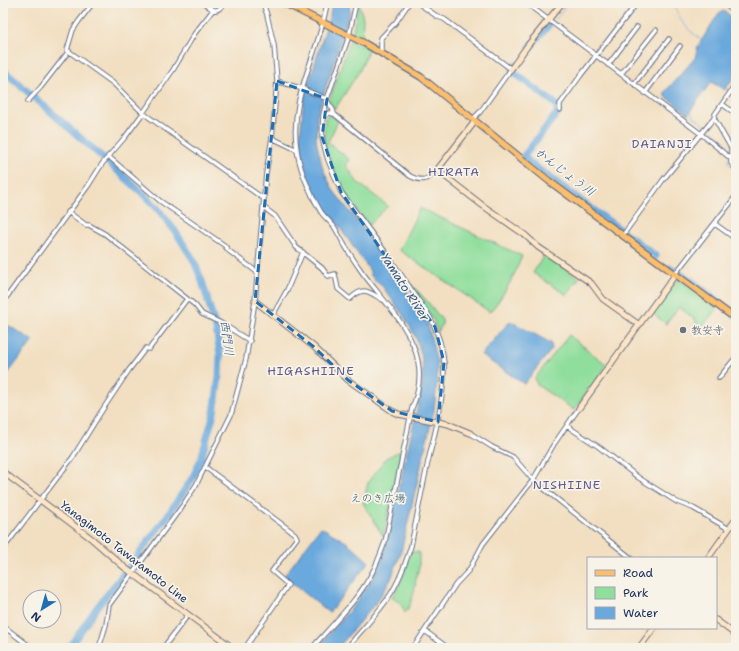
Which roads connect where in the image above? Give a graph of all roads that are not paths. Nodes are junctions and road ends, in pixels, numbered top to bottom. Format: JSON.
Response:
{"nodes":[{"id":1,"x":93,"y":3,"type":"edge"},
{"id":2,"x":204,"y":3,"type":"edge"},
{"id":3,"x":225,"y":3,"type":"edge"},
{"id":4,"x":263,"y":3,"type":"edge"},
{"id":5,"x":284,"y":3,"type":"edge"},
{"id":6,"x":327,"y":3,"type":"edge"},
{"id":7,"x":356,"y":3,"type":"edge"},
{"id":8,"x":409,"y":3,"type":"edge"},
{"id":9,"x":419,"y":3,"type":"edge"},
{"id":10,"x":526,"y":3,"type":"edge"},
{"id":11,"x":562,"y":3,"type":"edge"},
{"id":12,"x":636,"y":3,"type":"edge"},
{"id":13,"x":723,"y":3,"type":"edge"},
{"id":14,"x":213,"y":10,"type":"junction"},
{"id":15,"x":736,"y":13,"type":"edge"},
{"id":16,"x":549,"y":20,"type":"junction"},
{"id":17,"x":323,"y":23,"type":"junction"},
{"id":18,"x":637,"y":27,"type":"dead end"},
{"id":19,"x":656,"y":30,"type":"dead end"},
{"id":20,"x":348,"y":35,"type":"junction"},
{"id":21,"x":669,"y":39,"type":"dead end"},
{"id":22,"x":680,"y":46,"type":"dead end"},
{"id":23,"x":68,"y":51,"type":"junction"},
{"id":24,"x":381,"y":52,"type":"junction"},
{"id":25,"x":596,"y":55,"type":"junction"},
{"id":26,"x":608,"y":65,"type":"junction"},
{"id":27,"x":510,"y":69,"type":"junction"},
{"id":28,"x":621,"y":74,"type":"junction"},
{"id":29,"x":277,"y":81,"type":"junction"},
{"id":30,"x":634,"y":84,"type":"junction"},
{"id":31,"x":736,"y":84,"type":"edge"},
{"id":32,"x":302,"y":89,"type":"junction"},
{"id":33,"x":645,"y":92,"type":"junction"},
{"id":34,"x":326,"y":99,"type":"junction"},
{"id":35,"x":29,"y":100,"type":"dead end"},
{"id":36,"x":722,"y":104,"type":"junction"},
{"id":37,"x":560,"y":110,"type":"dead end"},
{"id":38,"x":142,"y":113,"type":"junction"},
{"id":39,"x":334,"y":114,"type":"junction"},
{"id":40,"x":736,"y":114,"type":"edge"},
{"id":41,"x":323,"y":117,"type":"junction"},
{"id":42,"x":714,"y":118,"type":"junction"},
{"id":43,"x":473,"y":119,"type":"junction"},
{"id":44,"x":701,"y":134,"type":"junction"},
{"id":45,"x":272,"y":138,"type":"junction"},
{"id":46,"x":297,"y":150,"type":"junction"},
{"id":47,"x":108,"y":157,"type":"junction"},
{"id":48,"x":730,"y":158,"type":"junction"},
{"id":49,"x":437,"y":170,"type":"junction"},
{"id":50,"x":736,"y":170,"type":"edge"},
{"id":51,"x":736,"y":196,"type":"edge"},
{"id":52,"x":264,"y":199,"type":"junction"},
{"id":53,"x":264,"y":206,"type":"junction"},
{"id":54,"x":68,"y":212,"type":"junction"},
{"id":55,"x":715,"y":224,"type":"junction"},
{"id":56,"x":624,"y":234,"type":"junction"},
{"id":57,"x":736,"y":239,"type":"edge"},
{"id":58,"x":303,"y":252,"type":"junction"},
{"id":59,"x":257,"y":272,"type":"junction"},
{"id":60,"x":676,"y":273,"type":"junction"},
{"id":61,"x":187,"y":299,"type":"junction"},
{"id":62,"x":255,"y":301,"type":"junction"},
{"id":63,"x":386,"y":301,"type":"junction"},
{"id":64,"x":3,"y":302,"type":"edge"},
{"id":65,"x":273,"y":315,"type":"junction"},
{"id":66,"x":735,"y":316,"type":"edge"},
{"id":67,"x":638,"y":324,"type":"junction"},
{"id":68,"x":250,"y":341,"type":"junction"},
{"id":69,"x":736,"y":356,"type":"edge"},
{"id":70,"x":720,"y":378,"type":"dead end"},
{"id":71,"x":579,"y":408,"type":"joint"},
{"id":72,"x":411,"y":417,"type":"junction"},
{"id":73,"x":437,"y":422,"type":"junction"},
{"id":74,"x":567,"y":426,"type":"junction"},
{"id":75,"x":470,"y":433,"type":"joint"},
{"id":76,"x":205,"y":467,"type":"junction"},
{"id":77,"x":3,"y":472,"type":"edge"},
{"id":78,"x":533,"y":480,"type":"junction"},
{"id":79,"x":40,"y":500,"type":"junction"},
{"id":80,"x":736,"y":519,"type":"edge"},
{"id":81,"x":729,"y":529,"type":"junction"},
{"id":82,"x":3,"y":549,"type":"edge"},
{"id":83,"x":630,"y":557,"type":"edge"},
{"id":84,"x":709,"y":557,"type":"edge"},
{"id":85,"x":132,"y":572,"type":"junction"},
{"id":86,"x":188,"y":615,"type":"junction"},
{"id":87,"x":717,"y":621,"type":"edge"},
{"id":88,"x":3,"y":626,"type":"edge"},
{"id":89,"x":653,"y":629,"type":"edge"},
{"id":90,"x":425,"y":631,"type":"junction"},
{"id":91,"x":736,"y":635,"type":"edge"},
{"id":92,"x":32,"y":648,"type":"edge"},
{"id":93,"x":99,"y":648,"type":"edge"},
{"id":94,"x":163,"y":648,"type":"edge"},
{"id":95,"x":233,"y":648,"type":"edge"},
{"id":96,"x":245,"y":648,"type":"edge"},
{"id":97,"x":312,"y":648,"type":"edge"},
{"id":98,"x":347,"y":648,"type":"edge"},
{"id":99,"x":413,"y":648,"type":"edge"},
{"id":100,"x":448,"y":648,"type":"edge"},
{"id":101,"x":639,"y":648,"type":"edge"}],
"edges":[{"from":1,"to":23,"type":"street"},
{"from":2,"to":14,"type":"street"},
{"from":3,"to":14,"type":"street"},
{"from":4,"to":29,"type":"street"},
{"from":5,"to":17,"type":"main road"},
{"from":6,"to":17,"type":"street"},
{"from":7,"to":20,"type":"street"},
{"from":8,"to":24,"type":"street"},
{"from":9,"to":27,"type":"street"},
{"from":10,"to":16,"type":"street"},
{"from":11,"to":16,"type":"street"},
{"from":12,"to":25,"type":"street"},
{"from":13,"to":15,"type":"street"},
{"from":14,"to":38,"type":"street"},
{"from":16,"to":25,"type":"street"},
{"from":16,"to":27,"type":"street"},
{"from":17,"to":20,"type":"main road"},
{"from":17,"to":32,"type":"street"},
{"from":18,"to":26,"type":"street"},
{"from":19,"to":28,"type":"street"},
{"from":20,"to":24,"type":"main road"},
{"from":20,"to":34,"type":"street"},
{"from":21,"to":30,"type":"street"},
{"from":22,"to":33,"type":"street"},
{"from":23,"to":35,"type":"street"},
{"from":23,"to":38,"type":"street"},
{"from":24,"to":43,"type":"main road"},
{"from":25,"to":26,"type":"street"},
{"from":25,"to":37,"type":"street"},
{"from":26,"to":28,"type":"street"},
{"from":27,"to":43,"type":"street"},
{"from":28,"to":30,"type":"street"},
{"from":29,"to":32,"type":"street"},
{"from":29,"to":45,"type":"street"},
{"from":30,"to":33,"type":"street"},
{"from":31,"to":36,"type":"street"},
{"from":32,"to":34,"type":"street"},
{"from":32,"to":46,"type":"street"},
{"from":33,"to":44,"type":"street"},
{"from":34,"to":39,"type":"street"},
{"from":34,"to":41,"type":"street"},
{"from":36,"to":40,"type":"street"},
{"from":36,"to":42,"type":"street"},
{"from":38,"to":47,"type":"street"},
{"from":38,"to":52,"type":"street"},
{"from":39,"to":41,"type":"street"},
{"from":39,"to":49,"type":"street"},
{"from":41,"to":73,"type":"street"},
{"from":42,"to":44,"type":"street"},
{"from":42,"to":48,"type":"street"},
{"from":43,"to":49,"type":"street"},
{"from":43,"to":56,"type":"main road"},
{"from":44,"to":48,"type":"street"},
{"from":44,"to":56,"type":"street"},
{"from":45,"to":46,"type":"street"},
{"from":45,"to":52,"type":"street"},
{"from":46,"to":63,"type":"street"},
{"from":47,"to":54,"type":"street"},
{"from":47,"to":59,"type":"street"},
{"from":48,"to":50,"type":"street"},
{"from":49,"to":67,"type":"street"},
{"from":51,"to":55,"type":"street"},
{"from":52,"to":53,"type":"street"},
{"from":53,"to":58,"type":"street"},
{"from":53,"to":59,"type":"street"},
{"from":54,"to":61,"type":"street"},
{"from":54,"to":64,"type":"street"},
{"from":55,"to":57,"type":"street"},
{"from":55,"to":60,"type":"street"},
{"from":56,"to":60,"type":"main road"},
{"from":58,"to":63,"type":"street"},
{"from":58,"to":65,"type":"street"},
{"from":59,"to":62,"type":"street"},
{"from":60,"to":66,"type":"main road"},
{"from":60,"to":67,"type":"street"},
{"from":61,"to":68,"type":"street"},
{"from":61,"to":79,"type":"street"},
{"from":62,"to":65,"type":"street"},
{"from":62,"to":68,"type":"street"},
{"from":63,"to":72,"type":"street"},
{"from":65,"to":72,"type":"street"},
{"from":67,"to":71,"type":"street"},
{"from":68,"to":76,"type":"street"},
{"from":69,"to":70,"type":"street"},
{"from":71,"to":74,"type":"street"},
{"from":72,"to":73,"type":"street"},
{"from":72,"to":97,"type":"street"},
{"from":73,"to":75,"type":"street"},
{"from":73,"to":98,"type":"street"},
{"from":74,"to":78,"type":"street"},
{"from":74,"to":81,"type":"street"},
{"from":75,"to":78,"type":"street"},
{"from":76,"to":85,"type":"street"},
{"from":76,"to":96,"type":"street"},
{"from":77,"to":79,"type":"street","name":"Yanagimoto Tawaramoto Line"},
{"from":78,"to":83,"type":"street"},
{"from":78,"to":90,"type":"street"},
{"from":79,"to":82,"type":"street"},
{"from":79,"to":85,"type":"street","name":"Yanagimoto Tawaramoto Line"},
{"from":80,"to":81,"type":"street"},
{"from":81,"to":84,"type":"street"},
{"from":85,"to":86,"type":"street","name":"Yanagimoto Tawaramoto Line"},
{"from":85,"to":93,"type":"street"},
{"from":86,"to":94,"type":"street"},
{"from":86,"to":95,"type":"street","name":"Yanagimoto Tawaramoto Line"},
{"from":87,"to":91,"type":"street"},
{"from":88,"to":92,"type":"street"},
{"from":89,"to":101,"type":"street"},
{"from":90,"to":99,"type":"street"},
{"from":90,"to":100,"type":"street"}]}
